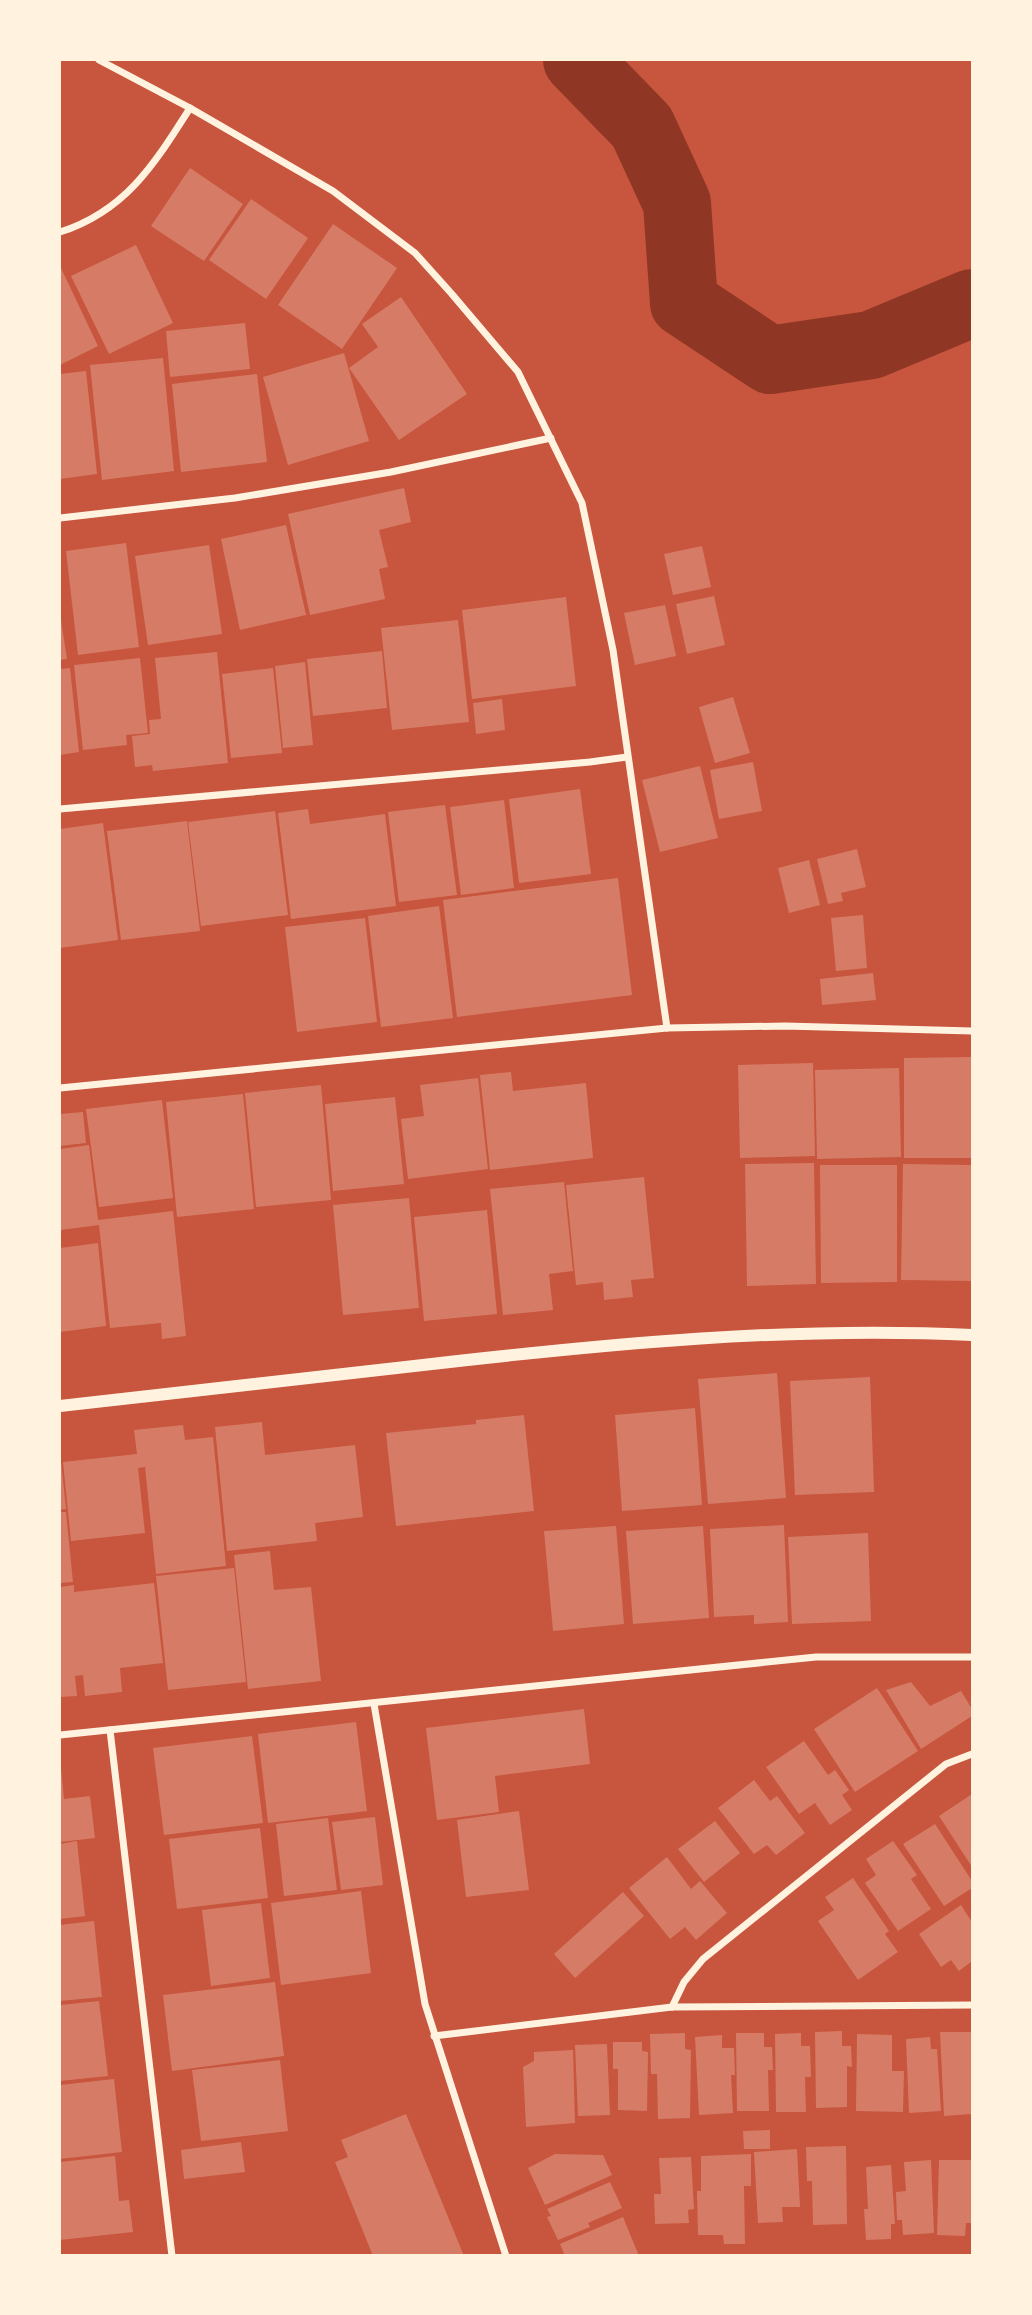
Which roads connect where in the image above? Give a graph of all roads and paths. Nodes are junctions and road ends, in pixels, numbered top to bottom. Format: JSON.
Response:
{"nodes":[{"id":1,"x":99,"y":60,"type":"edge"},
{"id":2,"x":190,"y":108,"type":"junction"},
{"id":3,"x":60,"y":232,"type":"edge"},
{"id":4,"x":551,"y":438,"type":"junction"},
{"id":5,"x":60,"y":518,"type":"edge"},
{"id":6,"x":627,"y":757,"type":"junction"},
{"id":7,"x":60,"y":810,"type":"edge"},
{"id":8,"x":667,"y":1028,"type":"junction"},
{"id":9,"x":972,"y":1031,"type":"edge"},
{"id":10,"x":60,"y":1088,"type":"edge"},
{"id":11,"x":972,"y":1335,"type":"edge"},
{"id":12,"x":60,"y":1406,"type":"edge"},
{"id":13,"x":972,"y":1657,"type":"edge"},
{"id":14,"x":374,"y":1704,"type":"junction"},
{"id":15,"x":110,"y":1730,"type":"junction"},
{"id":16,"x":60,"y":1735,"type":"edge"},
{"id":17,"x":972,"y":1754,"type":"edge"},
{"id":18,"x":972,"y":2005,"type":"edge"},
{"id":19,"x":672,"y":2007,"type":"junction"},
{"id":20,"x":434,"y":2036,"type":"junction"},
{"id":21,"x":172,"y":2256,"type":"edge"},
{"id":22,"x":506,"y":2256,"type":"edge"}],
"edges":[{"from":1,"to":2,"type":"street"},
{"from":2,"to":3,"type":"street"},
{"from":2,"to":4,"type":"street"},
{"from":4,"to":5,"type":"street"},
{"from":4,"to":6,"type":"street"},
{"from":6,"to":7,"type":"street"},
{"from":6,"to":8,"type":"street"},
{"from":8,"to":9,"type":"street"},
{"from":8,"to":10,"type":"street"},
{"from":11,"to":12,"type":"street"},
{"from":13,"to":14,"type":"street"},
{"from":14,"to":15,"type":"street"},
{"from":14,"to":20,"type":"street"},
{"from":15,"to":16,"type":"street"},
{"from":15,"to":21,"type":"street"},
{"from":17,"to":19,"type":"street"},
{"from":18,"to":19,"type":"street"},
{"from":19,"to":20,"type":"street"},
{"from":20,"to":22,"type":"street"}]}
